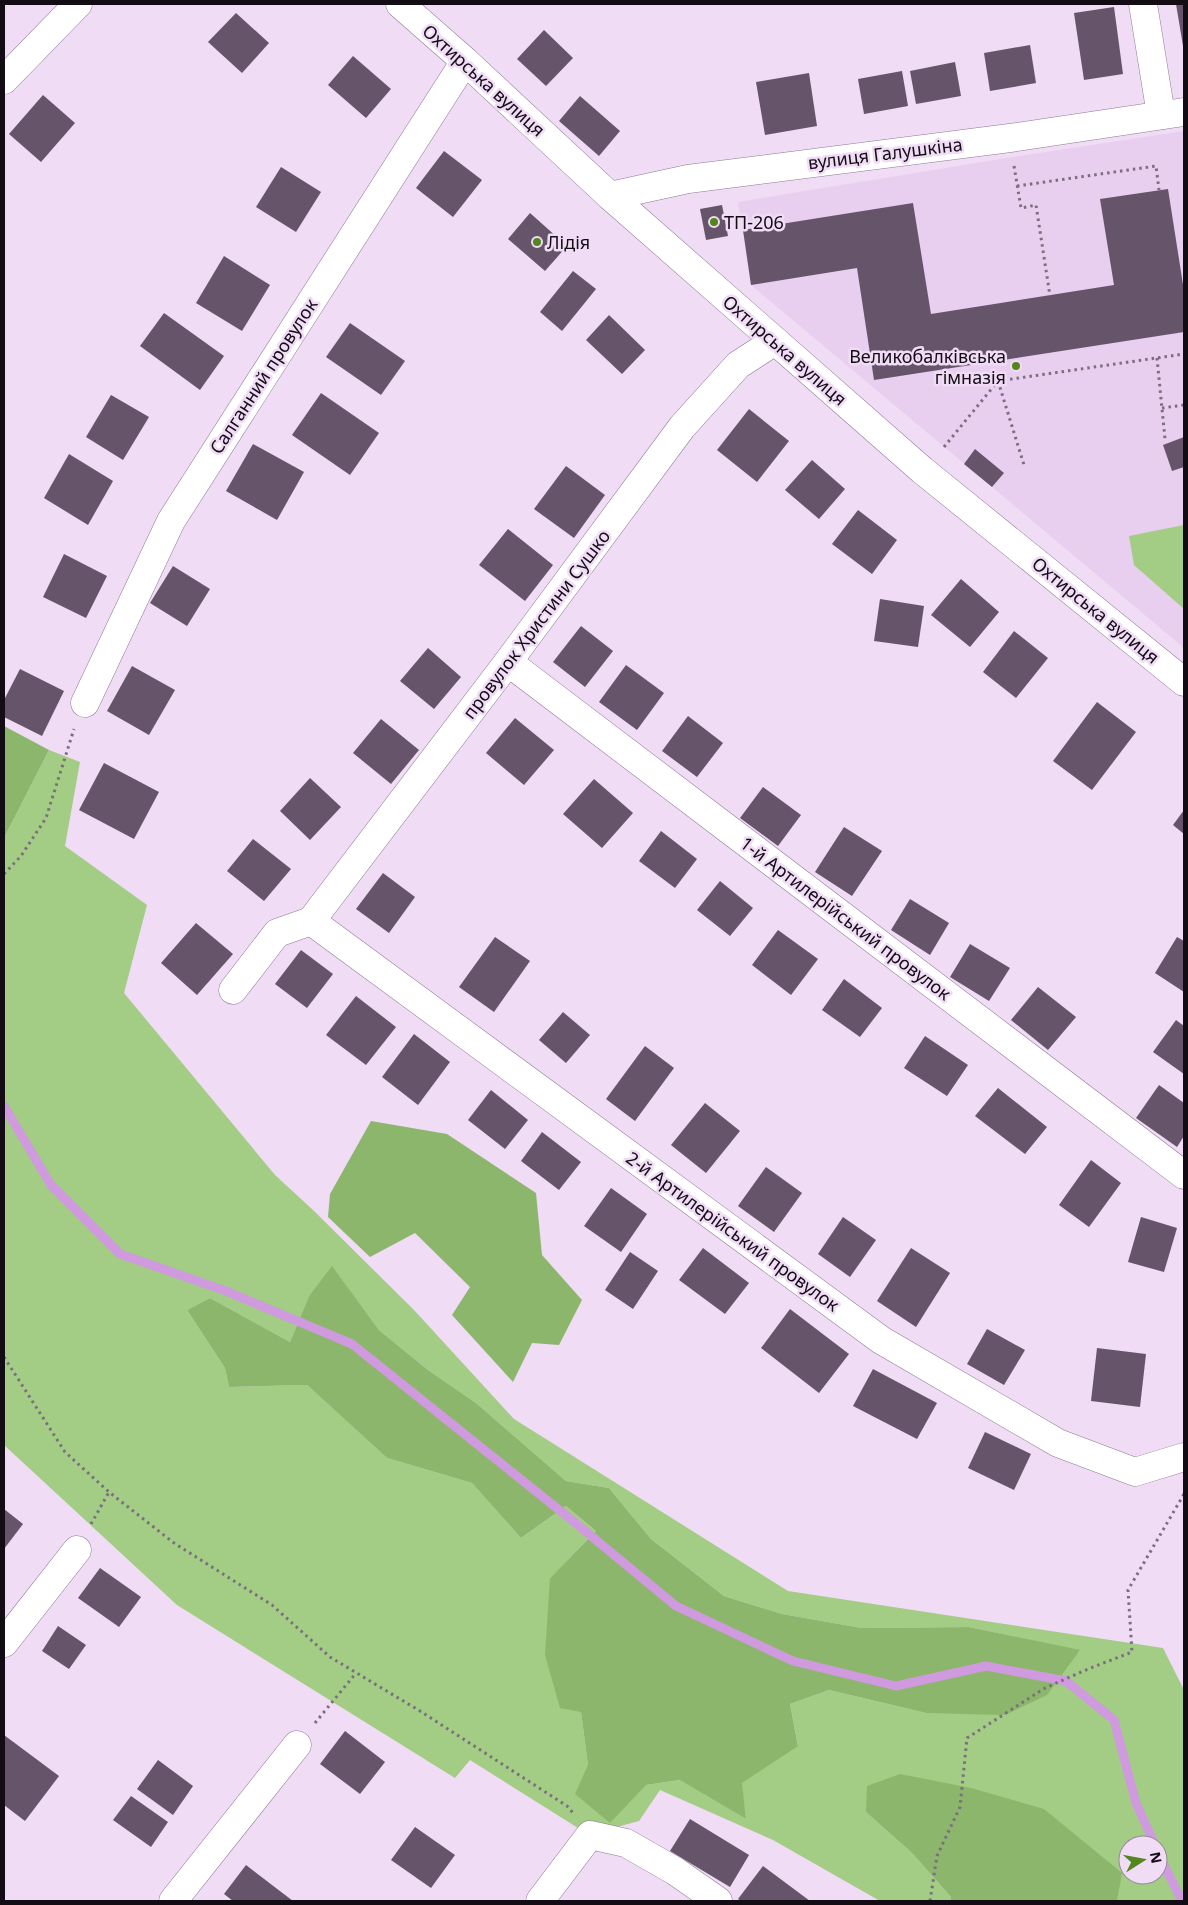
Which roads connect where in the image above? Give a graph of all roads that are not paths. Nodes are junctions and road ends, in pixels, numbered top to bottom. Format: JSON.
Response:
{"nodes":[{"id":1,"x":78,"y":4,"type":"edge"},
{"id":2,"x":400,"y":4,"type":"edge"},
{"id":3,"x":1142,"y":4,"type":"edge"},
{"id":4,"x":465,"y":61,"type":"junction"},
{"id":5,"x":4,"y":80,"type":"edge"},
{"id":6,"x":1173,"y":113,"type":"edge"},
{"id":7,"x":610,"y":196,"type":"junction"},
{"id":8,"x":775,"y":341,"type":"junction"},
{"id":9,"x":508,"y":662,"type":"junction"},
{"id":10,"x":1184,"y":682,"type":"edge"},
{"id":11,"x":85,"y":704,"type":"road end"},
{"id":12,"x":311,"y":921,"type":"junction"},
{"id":13,"x":233,"y":990,"type":"dead end"},
{"id":14,"x":1184,"y":1175,"type":"edge"},
{"id":15,"x":1184,"y":1457,"type":"edge"},
{"id":16,"x":77,"y":1550,"type":"road end"},
{"id":17,"x":4,"y":1643,"type":"edge"},
{"id":18,"x":296,"y":1745,"type":"road end"},
{"id":19,"x":173,"y":1901,"type":"edge"},
{"id":20,"x":540,"y":1901,"type":"edge"},
{"id":21,"x":718,"y":1901,"type":"edge"}],
"edges":[{"from":1,"to":5,"type":"street"},
{"from":2,"to":4,"type":"street","name":"Охтирська вулиця"},
{"from":3,"to":6,"type":"street","name":"вулиця Галушкіна"},
{"from":4,"to":7,"type":"street","name":"Охтирська вулиця"},
{"from":4,"to":11,"type":"street","name":"Салганний провулок"},
{"from":6,"to":7,"type":"street","name":"вулиця Галушкіна"},
{"from":7,"to":8,"type":"street","name":"Охтирська вулиця"},
{"from":8,"to":9,"type":"street","name":"провулок Христини Сушко"},
{"from":8,"to":10,"type":"street","name":"Охтирська вулиця"},
{"from":9,"to":12,"type":"street","name":"провулок Христини Сушко"},
{"from":9,"to":14,"type":"street","name":"1-й Артилерійський провулок"},
{"from":12,"to":13,"type":"street"},
{"from":12,"to":15,"type":"street","name":"2-й Артилерійський провулок"},
{"from":16,"to":17,"type":"street"},
{"from":18,"to":19,"type":"street"},
{"from":20,"to":21,"type":"street"}]}
